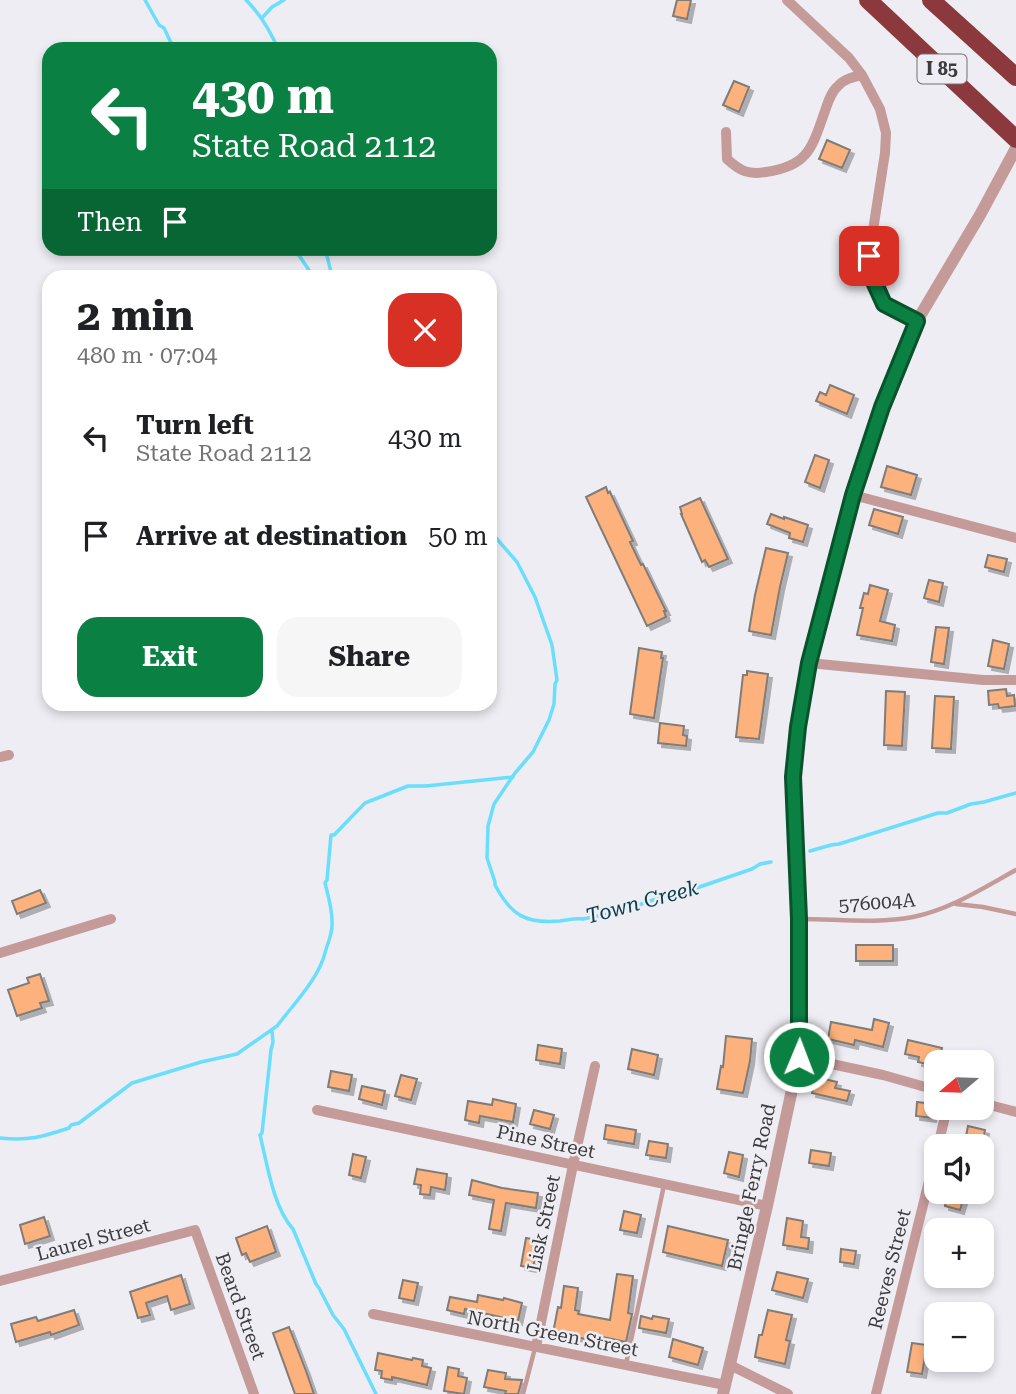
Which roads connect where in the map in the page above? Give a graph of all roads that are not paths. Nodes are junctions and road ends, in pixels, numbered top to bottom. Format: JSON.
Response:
{"nodes":[{"id":1,"x":787,"y":0,"type":"edge"},
{"id":2,"x":868,"y":0,"type":"edge"},
{"id":3,"x":931,"y":0,"type":"edge"},
{"id":4,"x":862,"y":75,"type":"junction"},
{"id":5,"x":1016,"y":77,"type":"edge"},
{"id":6,"x":726,"y":132,"type":"dead end"},
{"id":7,"x":1016,"y":139,"type":"edge"},
{"id":8,"x":1016,"y":148,"type":"edge"},
{"id":9,"x":917,"y":321,"type":"junction"},
{"id":10,"x":853,"y":495,"type":"junction"},
{"id":11,"x":1016,"y":538,"type":"edge"},
{"id":12,"x":809,"y":663,"type":"junction"},
{"id":13,"x":1016,"y":680,"type":"edge"},
{"id":14,"x":1016,"y":870,"type":"edge"},
{"id":15,"x":955,"y":904,"type":"junction"},
{"id":16,"x":1016,"y":914,"type":"edge"},
{"id":17,"x":111,"y":919,"type":"dead end"},
{"id":18,"x":799,"y":919,"type":"junction"},
{"id":19,"x":0,"y":953,"type":"edge"},
{"id":20,"x":799,"y":1057,"type":"junction"},
{"id":21,"x":595,"y":1066,"type":"dead end"},
{"id":22,"x":924,"y":1087,"type":"edge"},
{"id":23,"x":994,"y":1106,"type":"edge"},
{"id":24,"x":317,"y":1110,"type":"dead end"},
{"id":25,"x":1016,"y":1112,"type":"edge"},
{"id":26,"x":573,"y":1165,"type":"junction"},
{"id":27,"x":664,"y":1184,"type":"junction"},
{"id":28,"x":924,"y":1201,"type":"edge"},
{"id":29,"x":767,"y":1206,"type":"junction"},
{"id":30,"x":195,"y":1230,"type":"joint"},
{"id":31,"x":0,"y":1281,"type":"edge"},
{"id":32,"x":373,"y":1314,"type":"dead end"},
{"id":33,"x":536,"y":1347,"type":"junction"},
{"id":34,"x":625,"y":1365,"type":"junction"},
{"id":35,"x":730,"y":1365,"type":"junction"},
{"id":36,"x":724,"y":1389,"type":"edge"},
{"id":37,"x":254,"y":1394,"type":"edge"},
{"id":38,"x":523,"y":1394,"type":"edge"},
{"id":39,"x":788,"y":1394,"type":"edge"},
{"id":40,"x":876,"y":1394,"type":"edge"}],
"edges":[{"from":1,"to":4,"type":"street"},
{"from":2,"to":7,"type":"highway","number":"I 85"},
{"from":3,"to":5,"type":"highway","number":"I 85"},
{"from":4,"to":6,"type":"street"},
{"from":4,"to":9,"type":"street"},
{"from":8,"to":9,"type":"street","name":"Bringle Ferry Road"},
{"from":9,"to":10,"type":"street","name":"Bringle Ferry Road"},
{"from":10,"to":11,"type":"street"},
{"from":10,"to":12,"type":"street","name":"Bringle Ferry Road"},
{"from":12,"to":13,"type":"street"},
{"from":12,"to":18,"type":"street","name":"Bringle Ferry Road"},
{"from":14,"to":15,"type":"lane","name":"576004A"},
{"from":15,"to":16,"type":"lane","name":"576004A"},
{"from":15,"to":18,"type":"lane","name":"576004A"},
{"from":17,"to":19,"type":"street"},
{"from":18,"to":20,"type":"street","name":"Bringle Ferry Road"},
{"from":20,"to":22,"type":"street"},
{"from":20,"to":29,"type":"street","name":"Bringle Ferry Road"},
{"from":21,"to":26,"type":"street","name":"Lisk Street"},
{"from":23,"to":25,"type":"street"},
{"from":24,"to":26,"type":"street","name":"Pine Street"},
{"from":26,"to":27,"type":"street","name":"Pine Street"},
{"from":26,"to":33,"type":"street","name":"Lisk Street"},
{"from":27,"to":29,"type":"street","name":"Pine Street"},
{"from":27,"to":34,"type":"lane"},
{"from":28,"to":40,"type":"street","name":"Reeves Street"},
{"from":29,"to":35,"type":"street","name":"Bringle Ferry Road"},
{"from":30,"to":31,"type":"street","name":"Laurel Street"},
{"from":30,"to":37,"type":"street","name":"Beard Street"},
{"from":32,"to":33,"type":"street","name":"North Green Street"},
{"from":33,"to":34,"type":"street","name":"North Green Street"},
{"from":33,"to":38,"type":"lane"},
{"from":34,"to":36,"type":"street","name":"North Green Street"},
{"from":35,"to":36,"type":"street","name":"Bringle Ferry Road"},
{"from":35,"to":39,"type":"street"}]}
